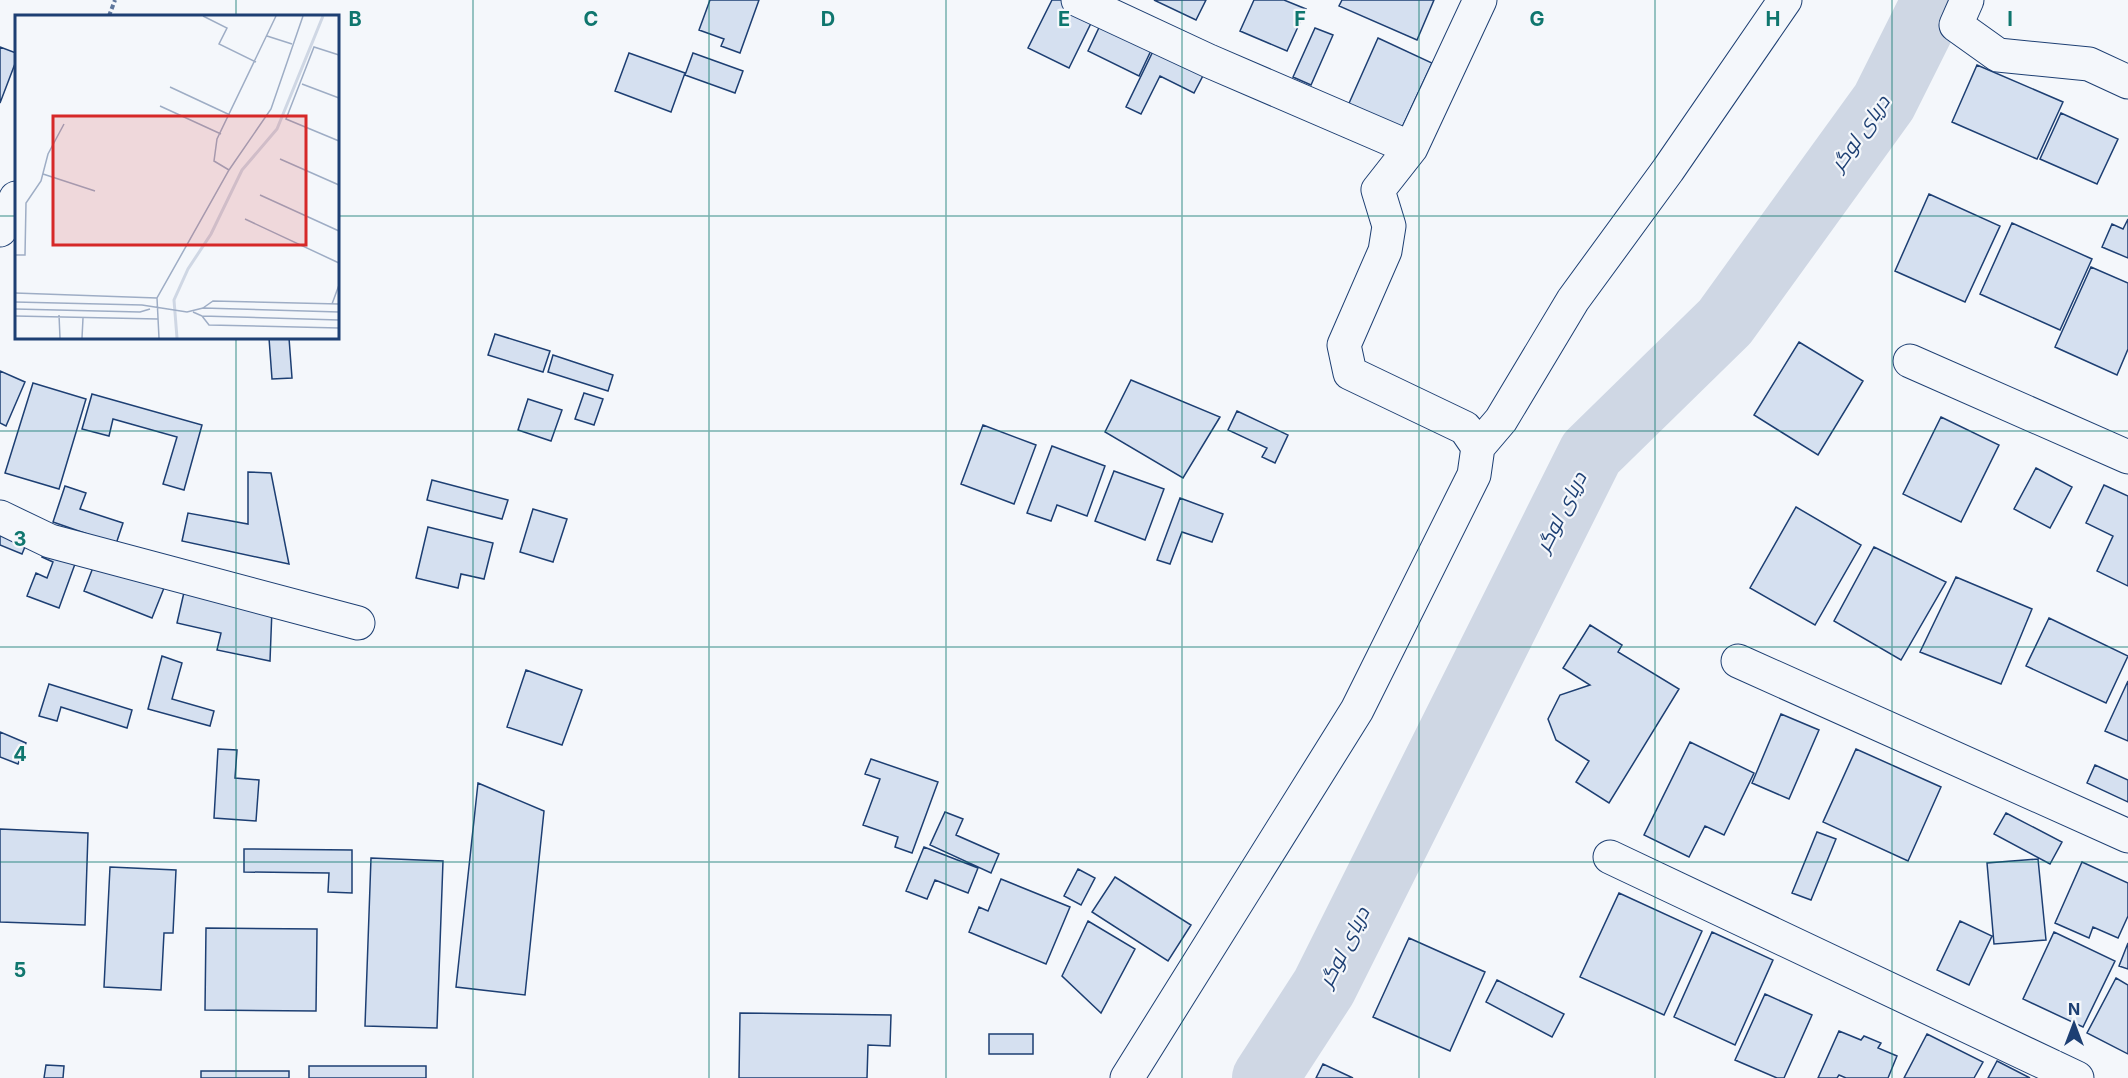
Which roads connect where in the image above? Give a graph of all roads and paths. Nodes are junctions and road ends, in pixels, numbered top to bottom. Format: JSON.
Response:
{"nodes":[{"id":1,"x":115,"y":0,"type":"edge"},
{"id":2,"x":1078,"y":0,"type":"edge"},
{"id":3,"x":1480,"y":0,"type":"edge"},
{"id":4,"x":1785,"y":0,"type":"edge"},
{"id":5,"x":1967,"y":0,"type":"edge"},
{"id":6,"x":109,"y":15,"type":"edge"},
{"id":7,"x":2128,"y":82,"type":"edge"},
{"id":8,"x":1411,"y":148,"type":"junction"},
{"id":9,"x":15,"y":200,"type":"edge"},
{"id":10,"x":0,"y":231,"type":"edge"},
{"id":11,"x":1910,"y":361,"type":"dead end"},
{"id":12,"x":1478,"y":447,"type":"junction"},
{"id":13,"x":2128,"y":457,"type":"edge"},
{"id":14,"x":0,"y":517,"type":"edge"},
{"id":15,"x":358,"y":623,"type":"dead end"},
{"id":16,"x":1738,"y":661,"type":"dead end"},
{"id":17,"x":2128,"y":836,"type":"edge"},
{"id":18,"x":1610,"y":858,"type":"dead end"},
{"id":19,"x":1127,"y":1078,"type":"edge"},
{"id":20,"x":2077,"y":1078,"type":"edge"}],
"edges":[{"from":1,"to":6,"type":"path"},
{"from":2,"to":8,"type":"street"},
{"from":3,"to":8,"type":"street"},
{"from":4,"to":12,"type":"street"},
{"from":5,"to":7,"type":"street"},
{"from":8,"to":12,"type":"street"},
{"from":9,"to":10,"type":"street"},
{"from":11,"to":13,"type":"street"},
{"from":12,"to":19,"type":"street"},
{"from":14,"to":15,"type":"street"},
{"from":16,"to":17,"type":"street"},
{"from":18,"to":20,"type":"street"}]}
